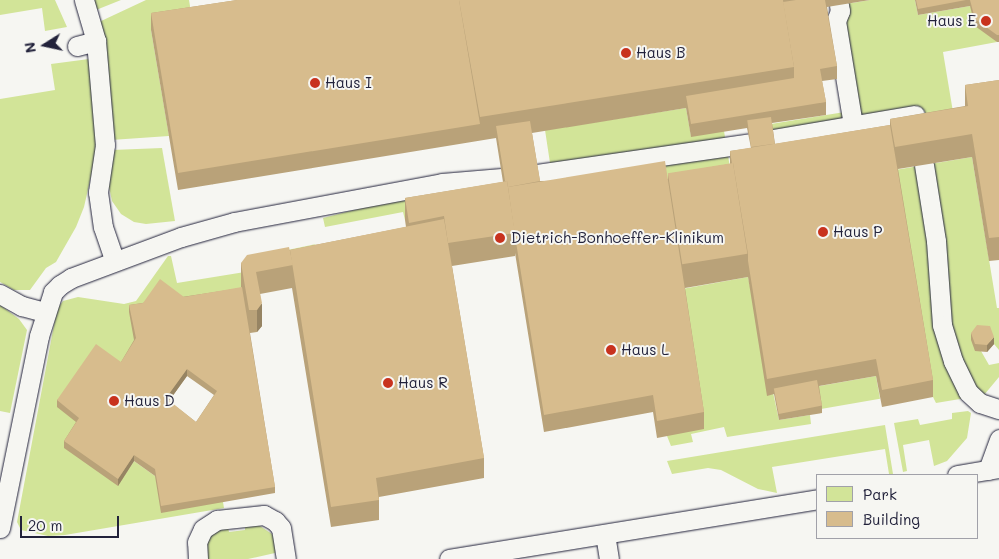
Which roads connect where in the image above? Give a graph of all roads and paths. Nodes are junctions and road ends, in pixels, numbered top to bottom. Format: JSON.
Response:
{"nodes":[{"id":1,"x":84,"y":0,"type":"edge"},
{"id":2,"x":839,"y":5,"type":"dead end"},
{"id":3,"x":96,"y":41,"type":"junction"},
{"id":4,"x":77,"y":46,"type":"dead end"},
{"id":5,"x":853,"y":125,"type":"junction"},
{"id":6,"x":919,"y":129,"type":"edge"},
{"id":7,"x":773,"y":139,"type":"edge"},
{"id":8,"x":750,"y":143,"type":"edge"},
{"id":9,"x":924,"y":165,"type":"edge"},
{"id":10,"x":536,"y":174,"type":"edge"},
{"id":11,"x":502,"y":178,"type":"edge"},
{"id":12,"x":115,"y":261,"type":"junction"},
{"id":13,"x":0,"y":294,"type":"edge"},
{"id":14,"x":45,"y":312,"type":"junction"},
{"id":15,"x":999,"y":409,"type":"edge"},
{"id":16,"x":999,"y":439,"type":"edge"},
{"id":17,"x":994,"y":469,"type":"edge"},
{"id":18,"x":963,"y":474,"type":"edge"},
{"id":19,"x":816,"y":499,"type":"edge"},
{"id":20,"x":0,"y":528,"type":"edge"},
{"id":21,"x":605,"y":534,"type":"junction"},
{"id":22,"x":198,"y":559,"type":"edge"},
{"id":23,"x":286,"y":559,"type":"edge"},
{"id":24,"x":449,"y":559,"type":"edge"},
{"id":25,"x":609,"y":559,"type":"edge"}],
"edges":[{"from":1,"to":3,"type":"lane"},
{"from":2,"to":5,"type":"lane"},
{"from":3,"to":4,"type":"lane"},
{"from":3,"to":12,"type":"lane"},
{"from":5,"to":6,"type":"lane"},
{"from":5,"to":7,"type":"lane"},
{"from":8,"to":10,"type":"lane"},
{"from":9,"to":15,"type":"lane"},
{"from":11,"to":12,"type":"lane"},
{"from":12,"to":14,"type":"lane"},
{"from":13,"to":14,"type":"lane"},
{"from":14,"to":20,"type":"lane"},
{"from":16,"to":17,"type":"lane"},
{"from":17,"to":18,"type":"lane"},
{"from":19,"to":21,"type":"lane"},
{"from":21,"to":24,"type":"lane"},
{"from":21,"to":25,"type":"lane"},
{"from":22,"to":23,"type":"lane"}]}
